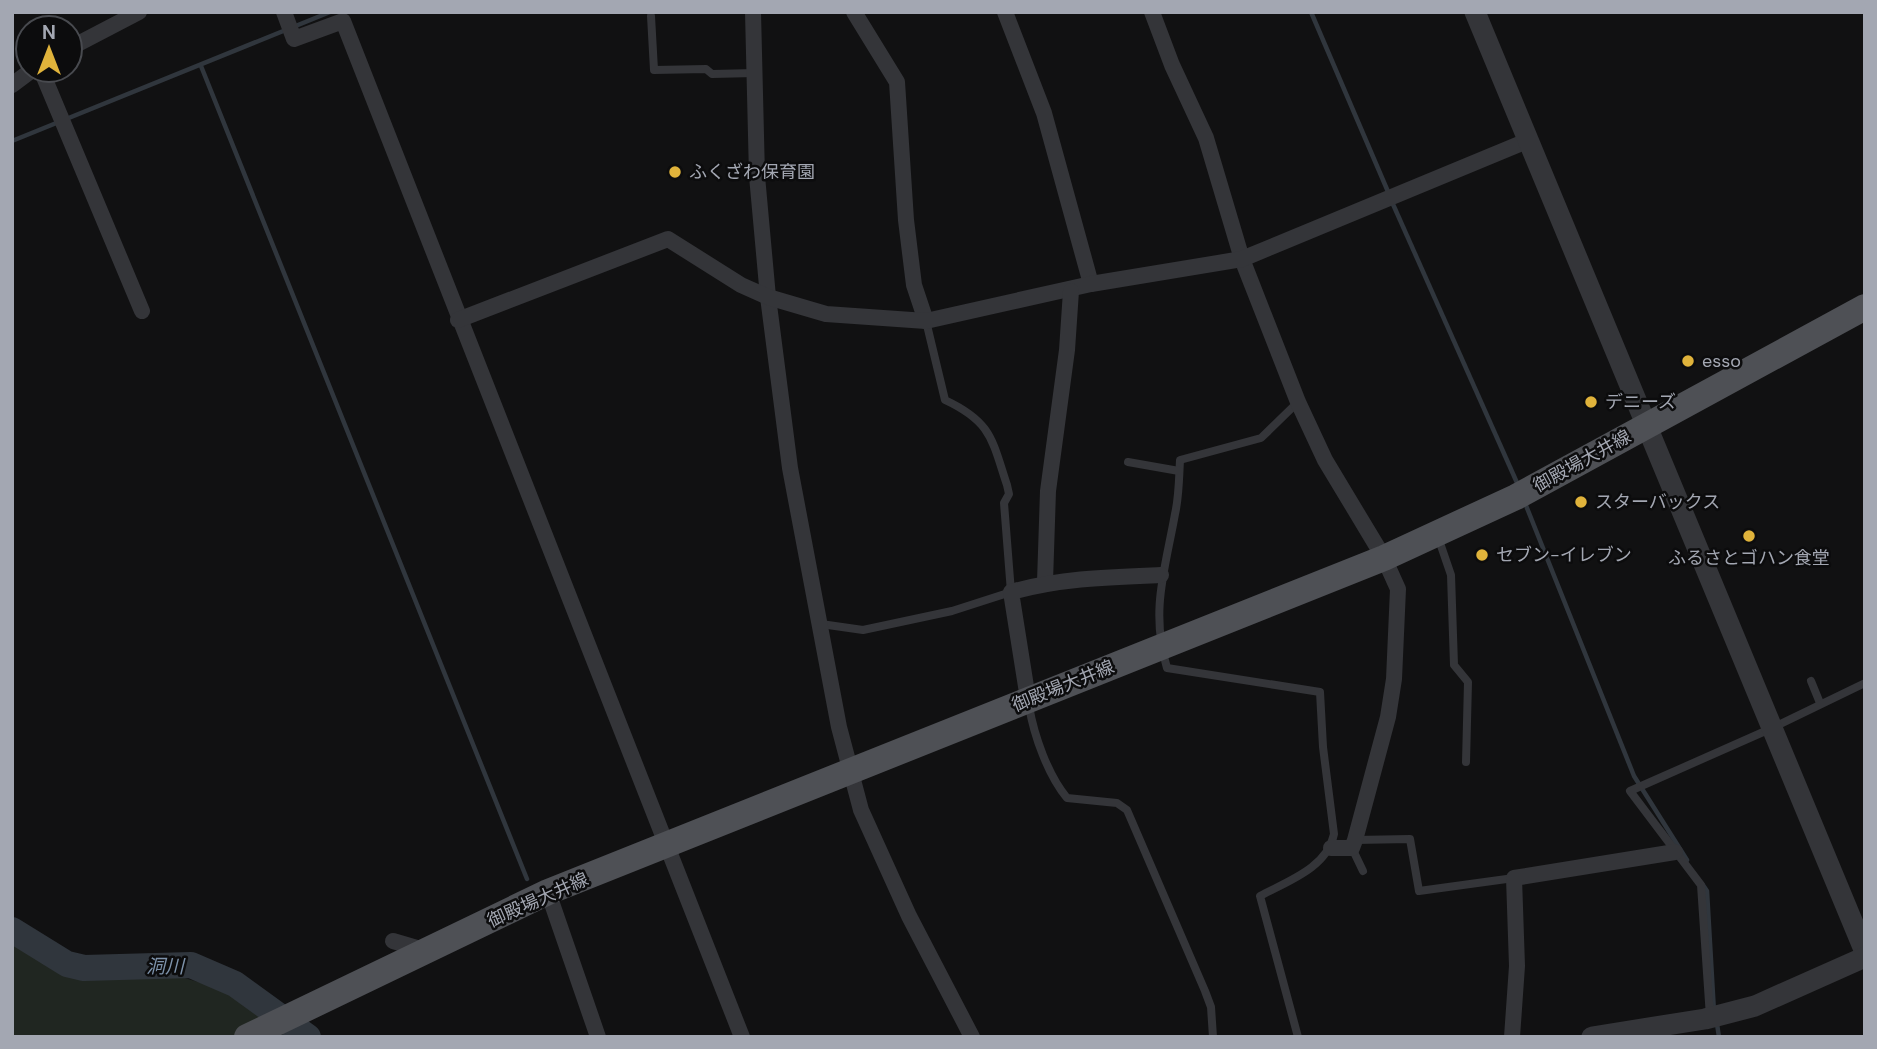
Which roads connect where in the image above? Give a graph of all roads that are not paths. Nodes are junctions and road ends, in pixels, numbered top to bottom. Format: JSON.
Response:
{"nodes":[{"id":1,"x":139,"y":12,"type":"edge"},
{"id":2,"x":284,"y":12,"type":"edge"},
{"id":3,"x":753,"y":12,"type":"edge"},
{"id":4,"x":854,"y":12,"type":"edge"},
{"id":5,"x":1005,"y":12,"type":"edge"},
{"id":6,"x":1152,"y":12,"type":"edge"},
{"id":7,"x":1475,"y":12,"type":"edge"},
{"id":8,"x":651,"y":16,"type":"dead end"},
{"id":9,"x":84,"y":41,"type":"edge"},
{"id":10,"x":755,"y":74,"type":"junction"},
{"id":11,"x":47,"y":84,"type":"edge"},
{"id":12,"x":1527,"y":141,"type":"junction"},
{"id":13,"x":1242,"y":259,"type":"junction"},
{"id":14,"x":1091,"y":284,"type":"junction"},
{"id":15,"x":1071,"y":291,"type":"junction"},
{"id":16,"x":768,"y":297,"type":"junction"},
{"id":17,"x":1865,"y":307,"type":"edge"},
{"id":18,"x":142,"y":311,"type":"dead end"},
{"id":19,"x":458,"y":320,"type":"junction"},
{"id":20,"x":926,"y":321,"type":"junction"},
{"id":21,"x":1298,"y":402,"type":"junction"},
{"id":22,"x":1647,"y":425,"type":"junction"},
{"id":23,"x":1128,"y":462,"type":"dead end"},
{"id":24,"x":1179,"y":471,"type":"junction"},
{"id":25,"x":1437,"y":534,"type":"junction"},
{"id":26,"x":1384,"y":558,"type":"junction"},
{"id":27,"x":1161,"y":575,"type":"junction"},
{"id":28,"x":1045,"y":582,"type":"junction"},
{"id":29,"x":1011,"y":592,"type":"junction"},
{"id":30,"x":821,"y":624,"type":"junction"},
{"id":31,"x":1161,"y":647,"type":"junction"},
{"id":32,"x":1811,"y":681,"type":"dead end"},
{"id":33,"x":1865,"y":683,"type":"edge"},
{"id":34,"x":1028,"y":699,"type":"junction"},
{"id":35,"x":1820,"y":704,"type":"junction"},
{"id":36,"x":1770,"y":729,"type":"junction"},
{"id":37,"x":1466,"y":762,"type":"dead end"},
{"id":38,"x":849,"y":771,"type":"junction"},
{"id":39,"x":1354,"y":844,"type":"junction"},
{"id":40,"x":667,"y":845,"type":"junction"},
{"id":41,"x":1331,"y":848,"type":"junction"},
{"id":42,"x":1675,"y":852,"type":"junction"},
{"id":43,"x":1363,"y":872,"type":"dead end"},
{"id":44,"x":1514,"y":878,"type":"junction"},
{"id":45,"x":548,"y":892,"type":"junction"},
{"id":46,"x":393,"y":941,"type":"dead end"},
{"id":47,"x":427,"y":951,"type":"junction"},
{"id":48,"x":1865,"y":954,"type":"edge"},
{"id":49,"x":1710,"y":1018,"type":"junction"},
{"id":50,"x":247,"y":1037,"type":"edge"},
{"id":51,"x":598,"y":1037,"type":"edge"},
{"id":52,"x":741,"y":1037,"type":"edge"},
{"id":53,"x":972,"y":1037,"type":"edge"},
{"id":54,"x":1213,"y":1037,"type":"edge"},
{"id":55,"x":1298,"y":1037,"type":"edge"},
{"id":56,"x":1512,"y":1037,"type":"edge"},
{"id":57,"x":1592,"y":1037,"type":"edge"}],
"edges":[{"from":1,"to":9,"type":"street"},
{"from":2,"to":19,"type":"street"},
{"from":3,"to":10,"type":"street"},
{"from":4,"to":20,"type":"street"},
{"from":5,"to":14,"type":"street"},
{"from":6,"to":13,"type":"street"},
{"from":7,"to":12,"type":"street"},
{"from":8,"to":10,"type":"lane"},
{"from":10,"to":16,"type":"street"},
{"from":11,"to":18,"type":"street"},
{"from":12,"to":13,"type":"street"},
{"from":12,"to":22,"type":"street"},
{"from":13,"to":14,"type":"street"},
{"from":13,"to":21,"type":"street"},
{"from":14,"to":15,"type":"street"},
{"from":15,"to":20,"type":"street"},
{"from":15,"to":28,"type":"street"},
{"from":16,"to":19,"type":"street"},
{"from":16,"to":20,"type":"street"},
{"from":16,"to":30,"type":"street"},
{"from":17,"to":22,"type":"main road","name":"御殿場大井線"},
{"from":19,"to":40,"type":"street"},
{"from":20,"to":29,"type":"lane"},
{"from":21,"to":24,"type":"lane"},
{"from":21,"to":26,"type":"street"},
{"from":22,"to":25,"type":"main road","name":"御殿場大井線"},
{"from":22,"to":36,"type":"street"},
{"from":23,"to":24,"type":"lane"},
{"from":24,"to":27,"type":"lane"},
{"from":25,"to":26,"type":"main road","name":"御殿場大井線"},
{"from":25,"to":37,"type":"lane"},
{"from":26,"to":31,"type":"main road","name":"御殿場大井線"},
{"from":26,"to":39,"type":"street"},
{"from":27,"to":28,"type":"street"},
{"from":27,"to":31,"type":"lane"},
{"from":28,"to":29,"type":"street"},
{"from":29,"to":30,"type":"lane"},
{"from":29,"to":34,"type":"street"},
{"from":30,"to":38,"type":"street"},
{"from":31,"to":34,"type":"main road","name":"御殿場大井線"},
{"from":31,"to":41,"type":"lane"},
{"from":32,"to":35,"type":"lane"},
{"from":33,"to":35,"type":"lane"},
{"from":34,"to":38,"type":"main road","name":"御殿場大井線"},
{"from":34,"to":54,"type":"lane"},
{"from":35,"to":36,"type":"lane"},
{"from":36,"to":42,"type":"lane"},
{"from":36,"to":48,"type":"street"},
{"from":38,"to":40,"type":"main road","name":"御殿場大井線"},
{"from":38,"to":53,"type":"street"},
{"from":39,"to":41,"type":"street"},
{"from":39,"to":43,"type":"lane"},
{"from":39,"to":44,"type":"lane"},
{"from":40,"to":45,"type":"main road","name":"御殿場大井線"},
{"from":40,"to":52,"type":"street"},
{"from":41,"to":55,"type":"lane"},
{"from":42,"to":44,"type":"street"},
{"from":42,"to":49,"type":"lane"},
{"from":44,"to":56,"type":"street"},
{"from":45,"to":47,"type":"main road","name":"御殿場大井線"},
{"from":45,"to":51,"type":"street"},
{"from":46,"to":47,"type":"street"},
{"from":47,"to":50,"type":"main road","name":"御殿場大井線"},
{"from":48,"to":49,"type":"street"},
{"from":49,"to":57,"type":"street"}]}
